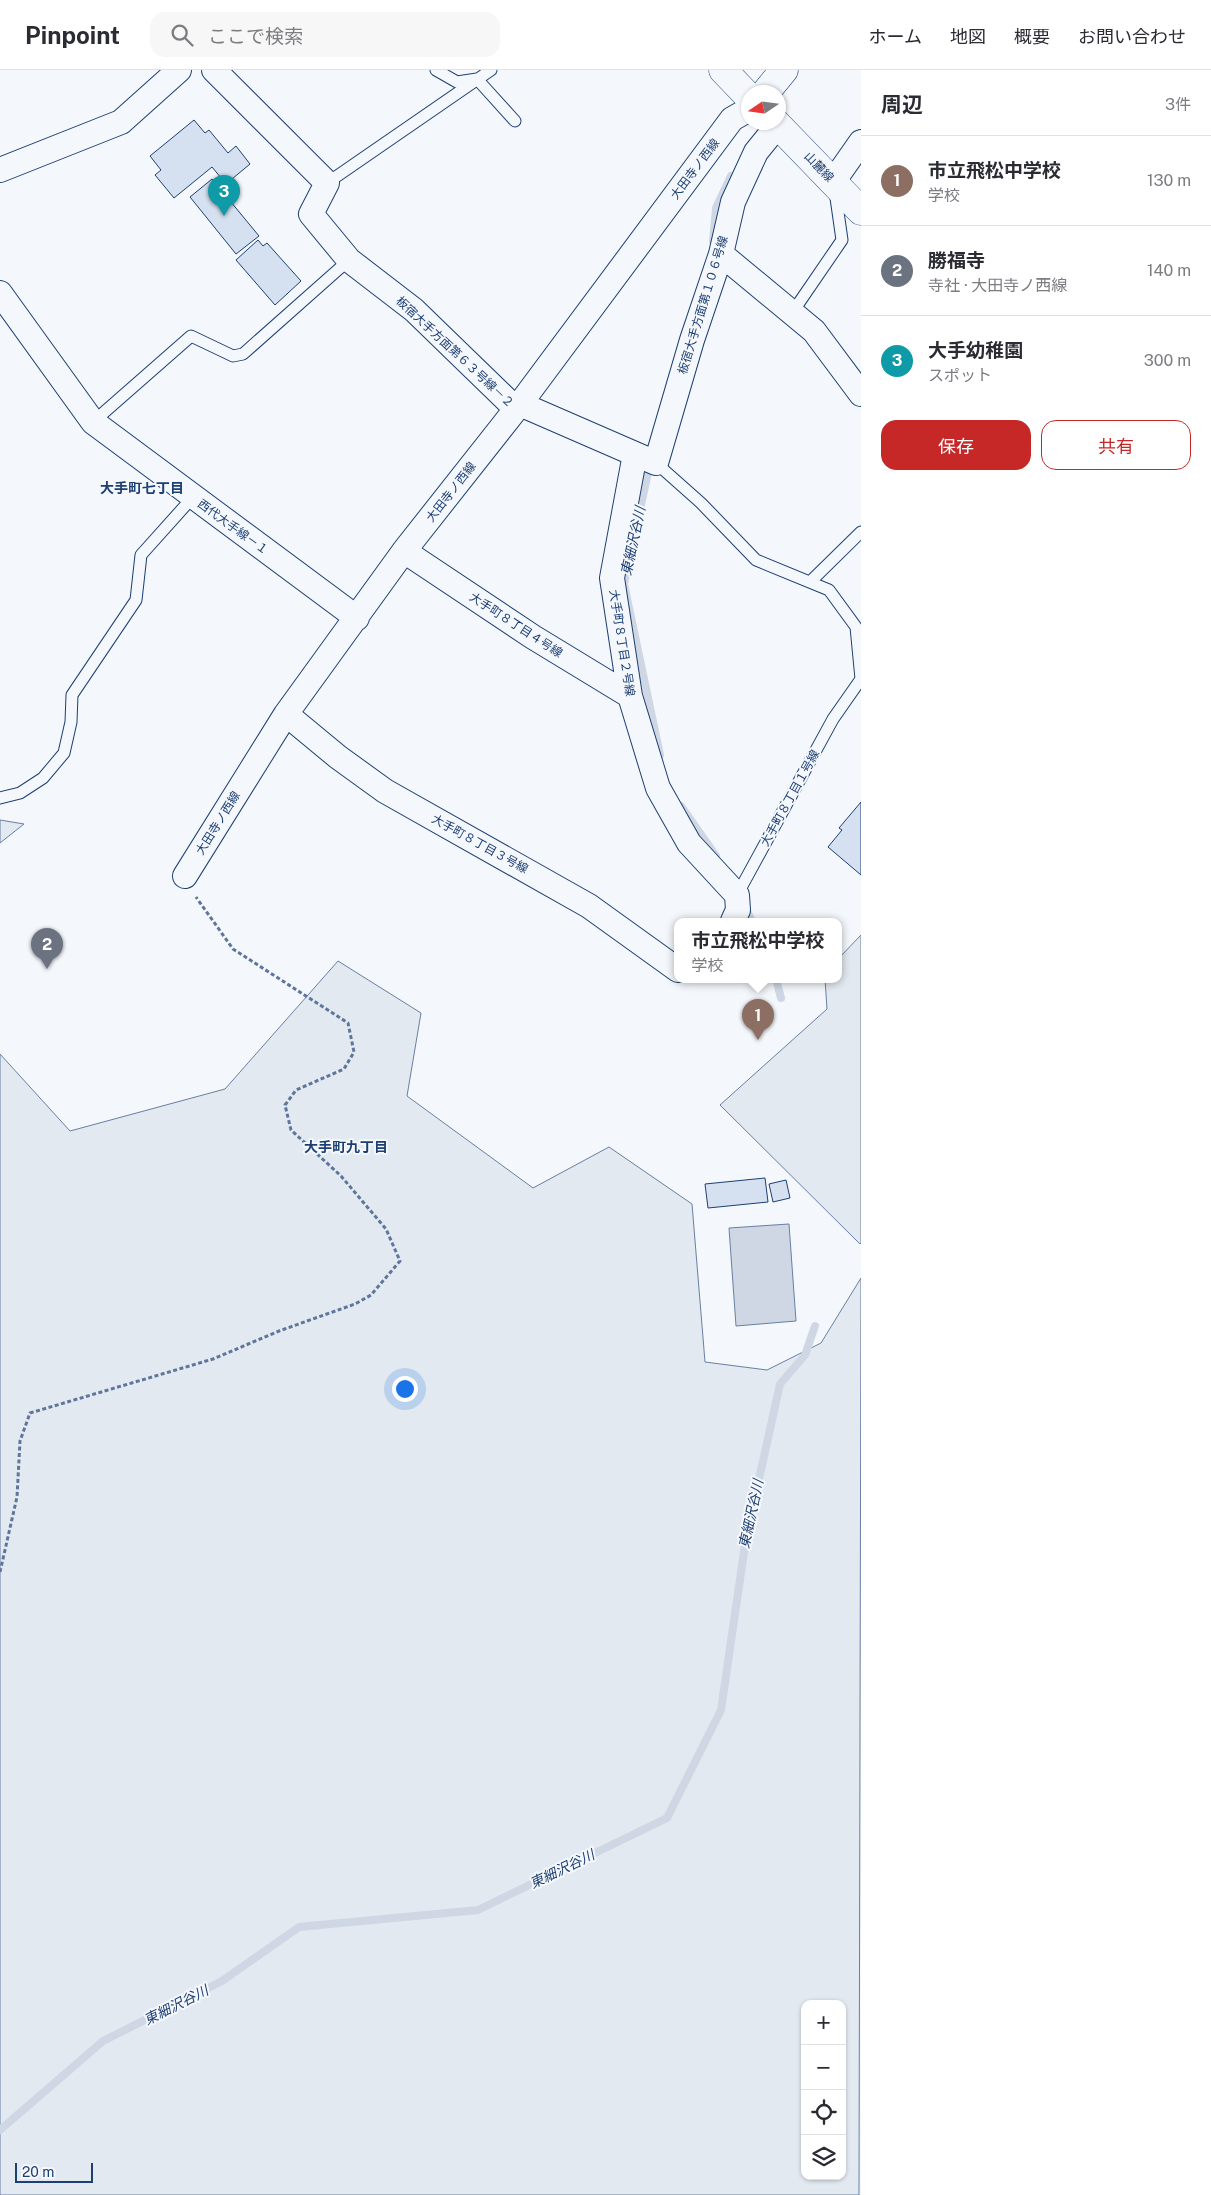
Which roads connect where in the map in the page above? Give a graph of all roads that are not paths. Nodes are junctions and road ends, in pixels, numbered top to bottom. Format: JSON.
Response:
{"nodes":[{"id":1,"x":179,"y":70,"type":"edge"},
{"id":2,"x":214,"y":70,"type":"edge"},
{"id":3,"x":436,"y":70,"type":"edge"},
{"id":4,"x":491,"y":70,"type":"edge"},
{"id":5,"x":723,"y":70,"type":"edge"},
{"id":6,"x":784,"y":70,"type":"edge"},
{"id":7,"x":477,"y":79,"type":"junction"},
{"id":8,"x":772,"y":85,"type":"edge"},
{"id":9,"x":741,"y":89,"type":"edge"},
{"id":10,"x":740,"y":114,"type":"edge"},
{"id":11,"x":515,"y":121,"type":"dead end"},
{"id":12,"x":772,"y":130,"type":"edge"},
{"id":13,"x":783,"y":130,"type":"edge"},
{"id":14,"x":861,"y":142,"type":"edge"},
{"id":15,"x":0,"y":170,"type":"edge"},
{"id":16,"x":833,"y":182,"type":"junction"},
{"id":17,"x":327,"y":183,"type":"junction"},
{"id":18,"x":861,"y":211,"type":"edge"},
{"id":19,"x":721,"y":254,"type":"junction"},
{"id":20,"x":349,"y":260,"type":"junction"},
{"id":21,"x":0,"y":293,"type":"edge"},
{"id":22,"x":792,"y":313,"type":"junction"},
{"id":23,"x":861,"y":394,"type":"edge"},
{"id":24,"x":518,"y":407,"type":"junction"},
{"id":25,"x":93,"y":422,"type":"junction"},
{"id":26,"x":646,"y":459,"type":"junction"},
{"id":27,"x":193,"y":497,"type":"junction"},
{"id":28,"x":861,"y":532,"type":"edge"},
{"id":29,"x":404,"y":550,"type":"junction"},
{"id":30,"x":810,"y":582,"type":"junction"},
{"id":31,"x":357,"y":618,"type":"junction"},
{"id":32,"x":861,"y":679,"type":"edge"},
{"id":33,"x":630,"y":696,"type":"junction"},
{"id":34,"x":286,"y":714,"type":"junction"},
{"id":35,"x":0,"y":798,"type":"edge"},
{"id":36,"x":185,"y":876,"type":"road end"},
{"id":37,"x":742,"y":885,"type":"junction"},
{"id":38,"x":734,"y":918,"type":"edge"},
{"id":39,"x":674,"y":967,"type":"edge"}],
"edges":[{"from":1,"to":15,"type":"street"},
{"from":2,"to":17,"type":"street"},
{"from":3,"to":7,"type":"lane"},
{"from":4,"to":7,"type":"lane"},
{"from":5,"to":9,"type":"main road"},
{"from":6,"to":8,"type":"main road"},
{"from":7,"to":11,"type":"lane"},
{"from":7,"to":17,"type":"lane"},
{"from":10,"to":24,"type":"street","name":"大田寺ノ西線"},
{"from":12,"to":19,"type":"street","name":"板宿大手方面第１０６号線"},
{"from":13,"to":16,"type":"main road","name":"山麓線"},
{"from":14,"to":16,"type":"street"},
{"from":16,"to":18,"type":"main road","name":"山麓線"},
{"from":16,"to":22,"type":"lane"},
{"from":17,"to":20,"type":"street","name":"板宿大手方面第６３号線－２"},
{"from":19,"to":22,"type":"street"},
{"from":19,"to":26,"type":"street","name":"板宿大手方面第１０６号線"},
{"from":20,"to":24,"type":"street","name":"板宿大手方面第６３号線－２"},
{"from":20,"to":25,"type":"lane"},
{"from":21,"to":25,"type":"street","name":"西代大手線－１"},
{"from":22,"to":23,"type":"street"},
{"from":24,"to":26,"type":"street","name":"板宿大手方面第６３号線－２"},
{"from":24,"to":29,"type":"street","name":"大田寺ノ西線"},
{"from":25,"to":27,"type":"street","name":"西代大手線－１"},
{"from":26,"to":30,"type":"lane","name":"板宿大手方面第６３号線－２"},
{"from":26,"to":33,"type":"street","name":"大手町８丁目２号線"},
{"from":27,"to":31,"type":"street","name":"西代大手線－１"},
{"from":27,"to":35,"type":"lane"},
{"from":28,"to":30,"type":"lane"},
{"from":29,"to":31,"type":"street","name":"大田寺ノ西線"},
{"from":29,"to":33,"type":"street","name":"大手町８丁目４号線"},
{"from":30,"to":32,"type":"lane","name":"板宿大手方面第６３号線－２"},
{"from":31,"to":34,"type":"street","name":"大田寺ノ西線"},
{"from":32,"to":37,"type":"lane","name":"大手町８丁目１号線"},
{"from":33,"to":37,"type":"street","name":"大手町８丁目２号線"},
{"from":34,"to":36,"type":"street","name":"大田寺ノ西線"},
{"from":34,"to":39,"type":"street","name":"大手町８丁目３号線"},
{"from":37,"to":38,"type":"street","name":"大手町８丁目１号線"}]}
